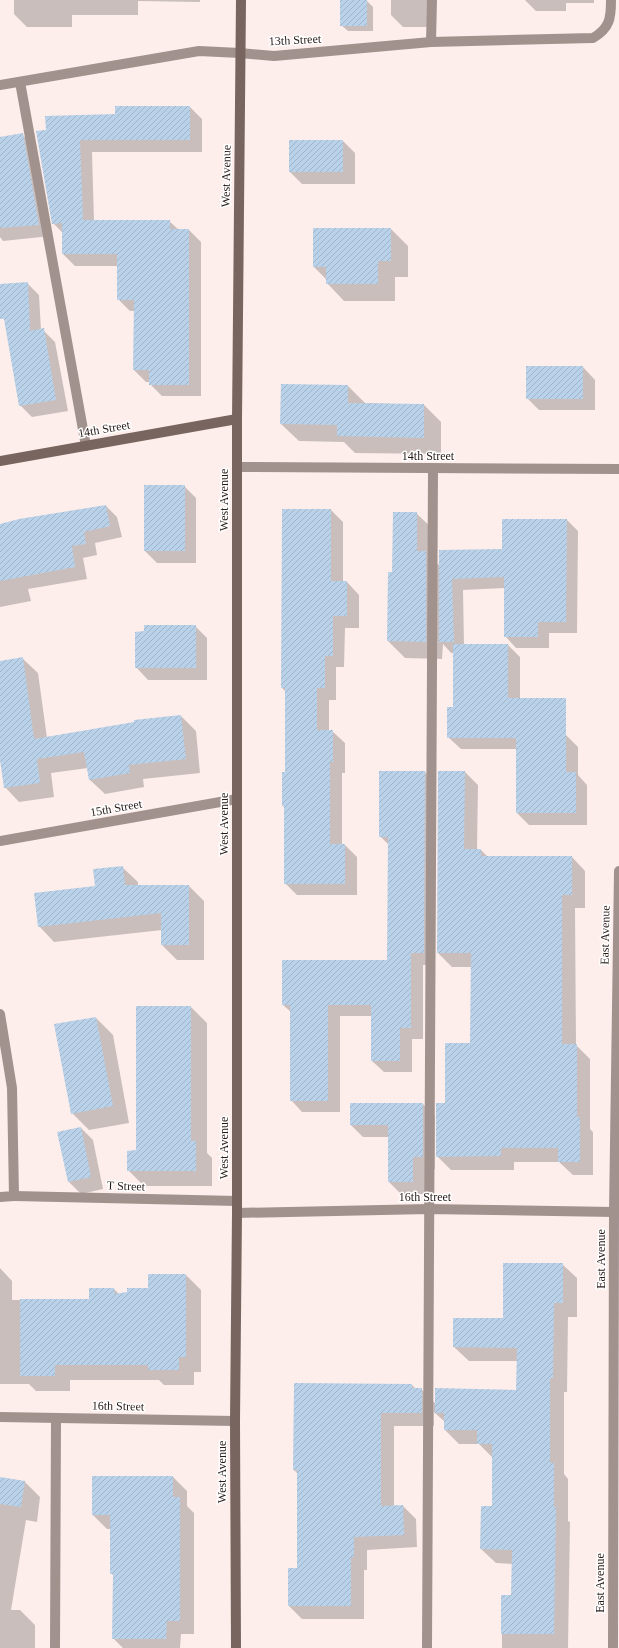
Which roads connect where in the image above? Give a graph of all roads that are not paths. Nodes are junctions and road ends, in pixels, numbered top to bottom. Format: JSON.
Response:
{"nodes":[{"id":1,"x":240,"y":0,"type":"edge"},
{"id":2,"x":432,"y":0,"type":"edge"},
{"id":3,"x":611,"y":0,"type":"edge"},
{"id":4,"x":431,"y":42,"type":"junction"},
{"id":5,"x":240,"y":53,"type":"junction"},
{"id":6,"x":20,"y":82,"type":"junction"},
{"id":7,"x":0,"y":85,"type":"edge"},
{"id":8,"x":237,"y":419,"type":"junction"},
{"id":9,"x":86,"y":446,"type":"junction"},
{"id":10,"x":0,"y":461,"type":"edge"},
{"id":11,"x":237,"y":467,"type":"junction"},
{"id":12,"x":433,"y":469,"type":"junction"},
{"id":13,"x":619,"y":469,"type":"edge"},
{"id":14,"x":237,"y":799,"type":"junction"},
{"id":15,"x":0,"y":841,"type":"edge"},
{"id":16,"x":619,"y":871,"type":"edge"},
{"id":17,"x":0,"y":1014,"type":"edge"},
{"id":18,"x":14,"y":1196,"type":"junction"},
{"id":19,"x":0,"y":1197,"type":"edge"},
{"id":20,"x":237,"y":1201,"type":"junction"},
{"id":21,"x":428,"y":1209,"type":"junction"},
{"id":22,"x":614,"y":1212,"type":"junction"},
{"id":23,"x":237,"y":1213,"type":"junction"},
{"id":24,"x":0,"y":1418,"type":"edge"},
{"id":25,"x":56,"y":1419,"type":"junction"},
{"id":26,"x":235,"y":1421,"type":"junction"},
{"id":27,"x":55,"y":1648,"type":"edge"},
{"id":28,"x":236,"y":1648,"type":"edge"},
{"id":29,"x":426,"y":1648,"type":"edge"},
{"id":30,"x":613,"y":1648,"type":"edge"}],
"edges":[{"from":1,"to":5,"type":"main road","name":"West Avenue"},
{"from":2,"to":4,"type":"street"},
{"from":3,"to":4,"type":"street","name":"13th Street"},
{"from":4,"to":5,"type":"street","name":"13th Street"},
{"from":5,"to":6,"type":"street","name":"13th Street"},
{"from":5,"to":8,"type":"main road","name":"West Avenue"},
{"from":6,"to":7,"type":"street","name":"13th Street"},
{"from":6,"to":9,"type":"street"},
{"from":8,"to":9,"type":"main road","name":"14th Street"},
{"from":8,"to":11,"type":"main road","name":"West Avenue"},
{"from":9,"to":10,"type":"main road","name":"14th Street"},
{"from":11,"to":12,"type":"street","name":"14th Street"},
{"from":11,"to":14,"type":"main road","name":"West Avenue"},
{"from":12,"to":13,"type":"street","name":"14th Street"},
{"from":12,"to":21,"type":"street"},
{"from":14,"to":15,"type":"street","name":"15th Street"},
{"from":14,"to":20,"type":"main road","name":"West Avenue"},
{"from":16,"to":22,"type":"street","name":"East Avenue"},
{"from":17,"to":18,"type":"street"},
{"from":18,"to":19,"type":"street","name":"T Street"},
{"from":18,"to":20,"type":"street","name":"T Street"},
{"from":20,"to":23,"type":"main road","name":"West Avenue"},
{"from":21,"to":22,"type":"street","name":"16th Street"},
{"from":21,"to":23,"type":"street","name":"16th Street"},
{"from":21,"to":29,"type":"street"},
{"from":22,"to":30,"type":"street","name":"East Avenue"},
{"from":23,"to":26,"type":"main road","name":"West Avenue"},
{"from":24,"to":25,"type":"street","name":"16th Street"},
{"from":25,"to":26,"type":"street","name":"16th Street"},
{"from":25,"to":27,"type":"street"},
{"from":26,"to":28,"type":"main road","name":"West Avenue"}]}
